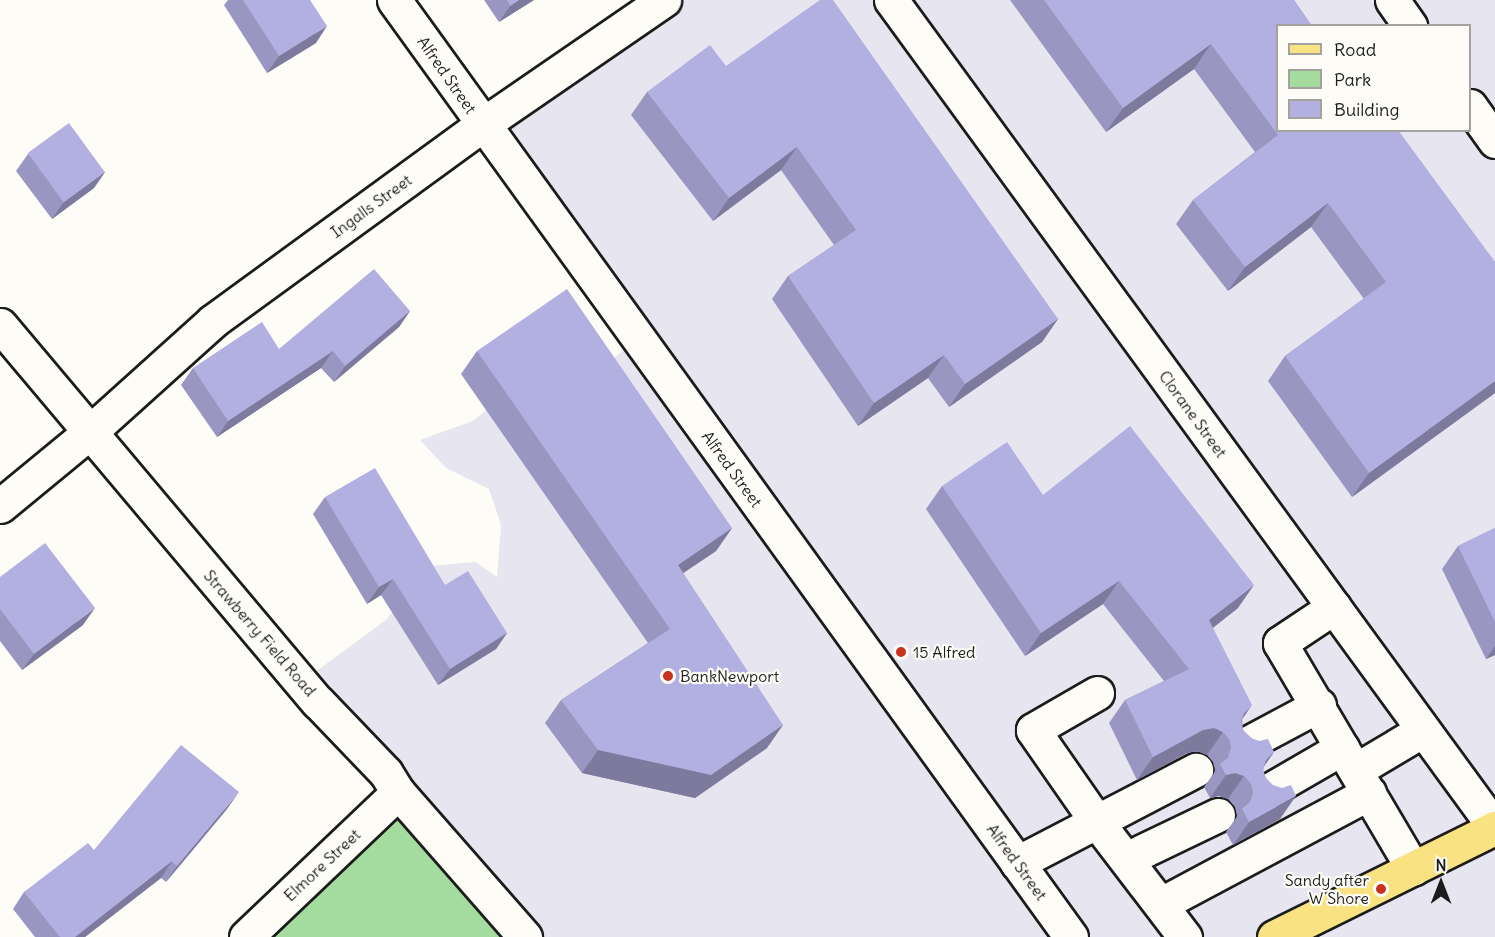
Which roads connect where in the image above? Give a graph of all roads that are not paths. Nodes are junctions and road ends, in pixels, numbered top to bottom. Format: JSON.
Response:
{"nodes":[{"id":1,"x":394,"y":0,"type":"edge"},
{"id":2,"x":664,"y":0,"type":"edge"},
{"id":3,"x":891,"y":0,"type":"edge"},
{"id":4,"x":1392,"y":0,"type":"edge"},
{"id":5,"x":1409,"y":24,"type":"edge"},
{"id":6,"x":1471,"y":107,"type":"edge"},
{"id":7,"x":482,"y":125,"type":"junction"},
{"id":8,"x":1495,"y":141,"type":"edge"},
{"id":9,"x":0,"y":325,"type":"edge"},
{"id":10,"x":92,"y":431,"type":"junction"},
{"id":11,"x":0,"y":506,"type":"edge"},
{"id":12,"x":1334,"y":607,"type":"junction"},
{"id":13,"x":1097,"y":693,"type":"dead end"},
{"id":14,"x":1319,"y":705,"type":"junction"},
{"id":15,"x":1423,"y":730,"type":"junction"},
{"id":16,"x":1244,"y":745,"type":"edge"},
{"id":17,"x":1196,"y":770,"type":"dead end"},
{"id":18,"x":1356,"y":771,"type":"junction"},
{"id":19,"x":398,"y":792,"type":"junction"},
{"id":20,"x":1266,"y":792,"type":"edge"},
{"id":21,"x":1218,"y":815,"type":"dead end"},
{"id":22,"x":1097,"y":822,"type":"junction"},
{"id":23,"x":1495,"y":828,"type":"edge"},
{"id":24,"x":1126,"y":859,"type":"junction"},
{"id":25,"x":1017,"y":863,"type":"junction"},
{"id":26,"x":1413,"y":869,"type":"junction"},
{"id":27,"x":1161,"y":904,"type":"junction"},
{"id":28,"x":246,"y":937,"type":"edge"},
{"id":29,"x":525,"y":937,"type":"edge"},
{"id":30,"x":1071,"y":937,"type":"edge"},
{"id":31,"x":1185,"y":937,"type":"edge"},
{"id":32,"x":1274,"y":937,"type":"edge"}],
"edges":[{"from":1,"to":7,"type":"street","name":"Alfred Street"},
{"from":2,"to":7,"type":"street","name":"Ingalls Street"},
{"from":3,"to":12,"type":"street","name":"Clorane Street"},
{"from":4,"to":5,"type":"street"},
{"from":6,"to":8,"type":"street"},
{"from":7,"to":10,"type":"street","name":"Ingalls Street"},
{"from":7,"to":25,"type":"street","name":"Alfred Street"},
{"from":9,"to":10,"type":"street","name":"Strawberry Field Road"},
{"from":10,"to":11,"type":"street","name":"Ingalls Street"},
{"from":10,"to":19,"type":"street","name":"Strawberry Field Road"},
{"from":12,"to":14,"type":"street"},
{"from":12,"to":15,"type":"street","name":"Clorane Street"},
{"from":13,"to":22,"type":"street"},
{"from":14,"to":16,"type":"street"},
{"from":14,"to":18,"type":"street"},
{"from":15,"to":18,"type":"street"},
{"from":15,"to":23,"type":"street","name":"Clorane Street"},
{"from":17,"to":22,"type":"street"},
{"from":18,"to":20,"type":"street"},
{"from":18,"to":26,"type":"street"},
{"from":18,"to":27,"type":"street"},
{"from":19,"to":28,"type":"street","name":"Elmore Street"},
{"from":19,"to":29,"type":"street","name":"Strawberry Field Road"},
{"from":21,"to":24,"type":"street"},
{"from":22,"to":24,"type":"street"},
{"from":22,"to":25,"type":"street"},
{"from":23,"to":26,"type":"main road"},
{"from":24,"to":27,"type":"street"},
{"from":25,"to":30,"type":"street","name":"Alfred Street"},
{"from":26,"to":32,"type":"main road"},
{"from":27,"to":31,"type":"street"}]}
